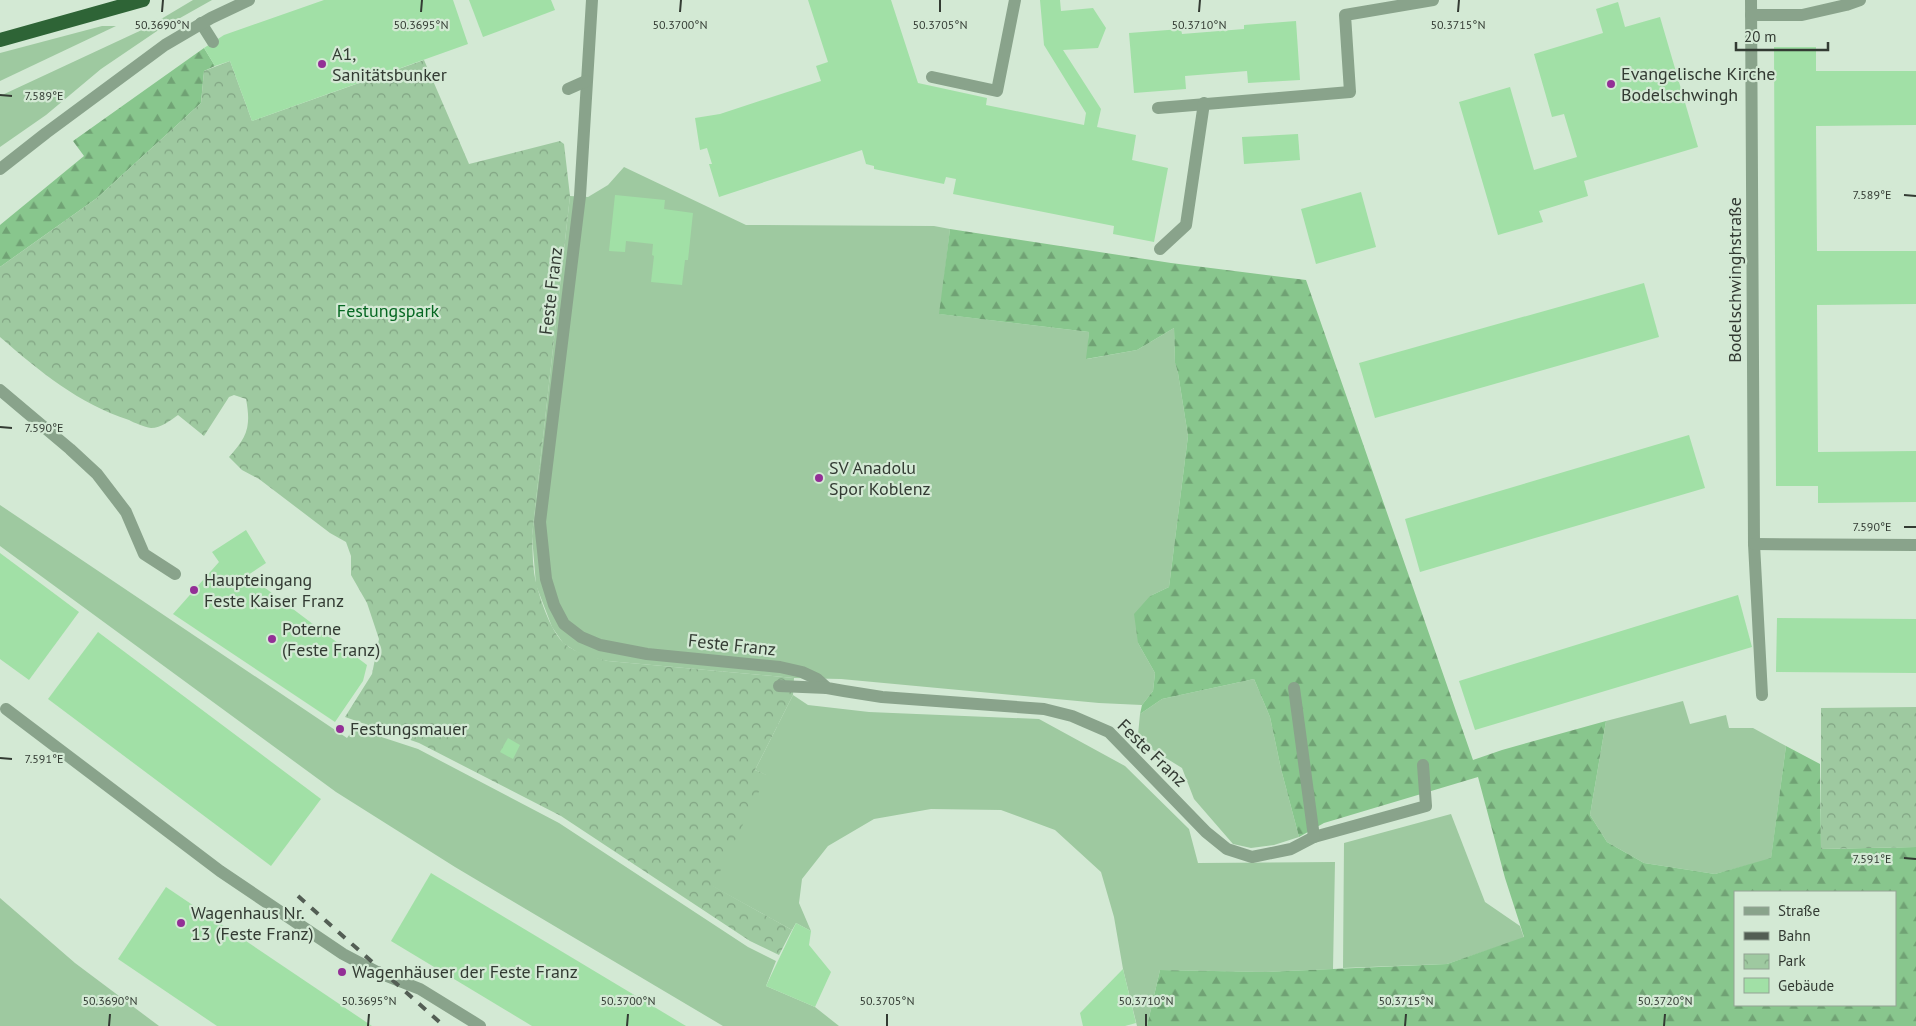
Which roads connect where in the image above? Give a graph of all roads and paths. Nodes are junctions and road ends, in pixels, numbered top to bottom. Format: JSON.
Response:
{"nodes":[{"id":1,"x":143,"y":0,"type":"edge"},
{"id":2,"x":249,"y":0,"type":"edge"},
{"id":3,"x":592,"y":0,"type":"edge"},
{"id":4,"x":1015,"y":0,"type":"edge"},
{"id":5,"x":1433,"y":0,"type":"edge"},
{"id":6,"x":1750,"y":0,"type":"edge"},
{"id":7,"x":1860,"y":0,"type":"edge"},
{"id":8,"x":1751,"y":15,"type":"junction"},
{"id":9,"x":201,"y":23,"type":"junction"},
{"id":10,"x":0,"y":40,"type":"edge"},
{"id":11,"x":213,"y":42,"type":"dead end"},
{"id":12,"x":932,"y":77,"type":"dead end"},
{"id":13,"x":586,"y":81,"type":"junction"},
{"id":14,"x":568,"y":89,"type":"dead end"},
{"id":15,"x":1204,"y":103,"type":"junction"},
{"id":16,"x":1158,"y":108,"type":"dead end"},
{"id":17,"x":0,"y":169,"type":"edge"},
{"id":18,"x":1160,"y":249,"type":"dead end"},
{"id":19,"x":0,"y":390,"type":"edge"},
{"id":20,"x":1754,"y":544,"type":"junction"},
{"id":21,"x":1916,"y":545,"type":"edge"},
{"id":22,"x":175,"y":574,"type":"dead end"},
{"id":23,"x":779,"y":686,"type":"dead end"},
{"id":24,"x":827,"y":688,"type":"junction"},
{"id":25,"x":1294,"y":688,"type":"dead end"},
{"id":26,"x":1762,"y":695,"type":"dead end"},
{"id":27,"x":2,"y":709,"type":"edge"},
{"id":28,"x":1423,"y":765,"type":"dead end"},
{"id":29,"x":1314,"y":837,"type":"junction"},
{"id":30,"x":480,"y":1026,"type":"edge"}],
"edges":[{"from":1,"to":10,"type":"highway"},
{"from":2,"to":9,"type":"street"},
{"from":3,"to":13,"type":"street","name":"Feste Franz"},
{"from":4,"to":12,"type":"street"},
{"from":5,"to":15,"type":"street"},
{"from":6,"to":8,"type":"street","name":"Bodelschwinghstraße"},
{"from":7,"to":8,"type":"street"},
{"from":8,"to":20,"type":"street","name":"Bodelschwinghstraße"},
{"from":9,"to":11,"type":"street"},
{"from":9,"to":17,"type":"street"},
{"from":13,"to":14,"type":"street"},
{"from":13,"to":24,"type":"street","name":"Feste Franz"},
{"from":15,"to":16,"type":"street"},
{"from":15,"to":18,"type":"street"},
{"from":19,"to":22,"type":"street"},
{"from":20,"to":21,"type":"street"},
{"from":20,"to":26,"type":"street","name":"Bodelschwinghstraße"},
{"from":23,"to":24,"type":"street"},
{"from":24,"to":29,"type":"street","name":"Feste Franz"},
{"from":25,"to":29,"type":"street"},
{"from":27,"to":30,"type":"street"},
{"from":28,"to":29,"type":"street","name":"Feste Franz"}]}
